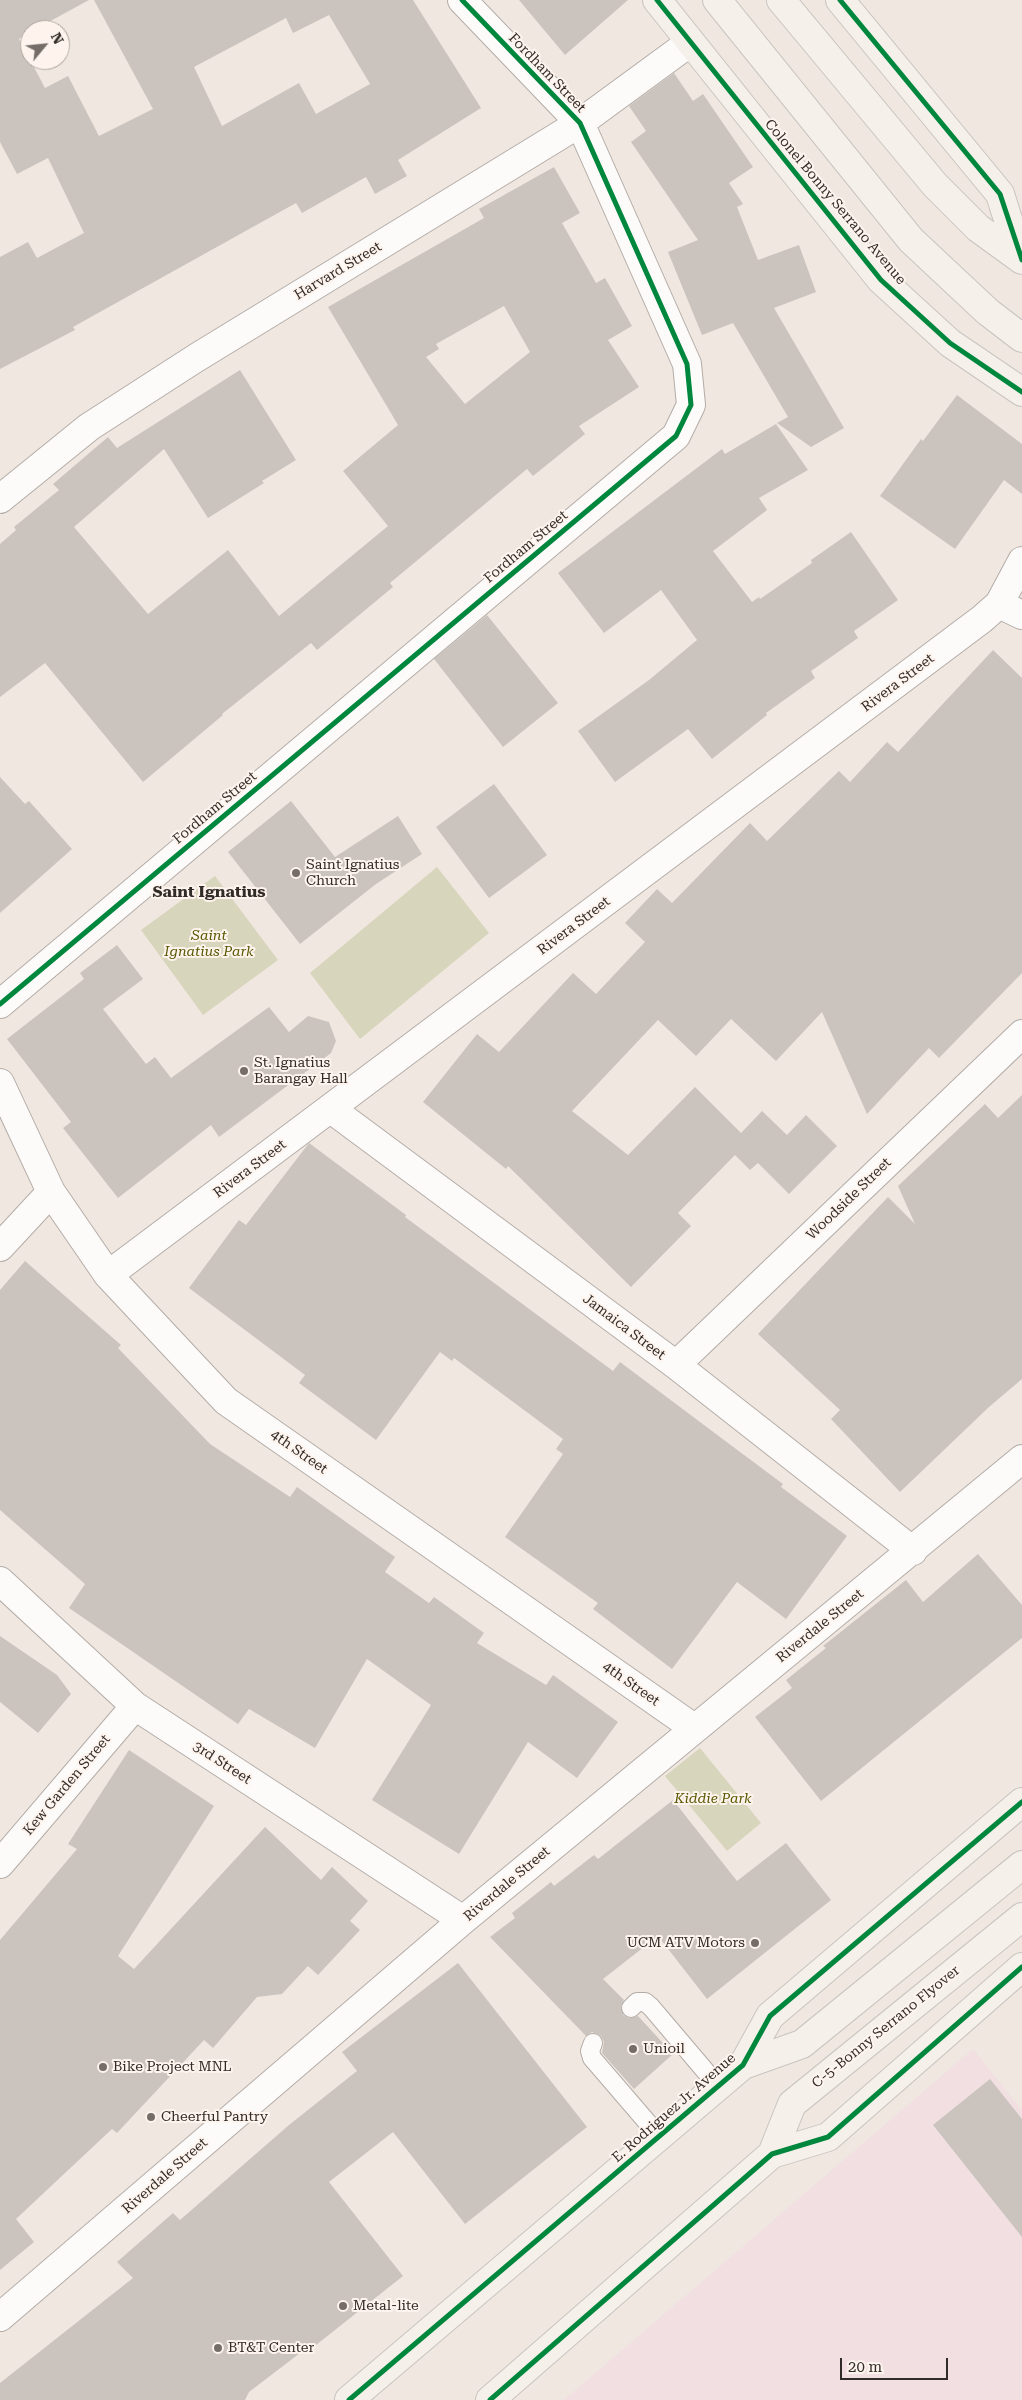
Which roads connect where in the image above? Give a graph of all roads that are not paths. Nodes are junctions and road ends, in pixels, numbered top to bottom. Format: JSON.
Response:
{"nodes":[{"id":1,"x":462,"y":0,"type":"edge"},
{"id":2,"x":657,"y":0,"type":"edge"},
{"id":3,"x":717,"y":0,"type":"edge"},
{"id":4,"x":781,"y":0,"type":"edge"},
{"id":5,"x":840,"y":0,"type":"edge"},
{"id":6,"x":681,"y":49,"type":"dead end"},
{"id":7,"x":580,"y":123,"type":"junction"},
{"id":8,"x":1021,"y":259,"type":"edge"},
{"id":9,"x":1022,"y":338,"type":"edge"},
{"id":10,"x":1022,"y":392,"type":"edge"},
{"id":11,"x":0,"y":499,"type":"edge"},
{"id":12,"x":1022,"y":561,"type":"edge"},
{"id":13,"x":1011,"y":609,"type":"edge"},
{"id":14,"x":0,"y":1004,"type":"edge"},
{"id":15,"x":1022,"y":1034,"type":"edge"},
{"id":16,"x":0,"y":1083,"type":"edge"},
{"id":17,"x":331,"y":1109,"type":"junction"},
{"id":18,"x":51,"y":1192,"type":"junction"},
{"id":19,"x":0,"y":1247,"type":"edge"},
{"id":20,"x":108,"y":1275,"type":"junction"},
{"id":21,"x":676,"y":1364,"type":"junction"},
{"id":22,"x":1022,"y":1459,"type":"edge"},
{"id":23,"x":913,"y":1551,"type":"junction"},
{"id":24,"x":0,"y":1581,"type":"edge"},
{"id":25,"x":135,"y":1706,"type":"junction"},
{"id":26,"x":694,"y":1728,"type":"junction"},
{"id":27,"x":1022,"y":1802,"type":"edge"},
{"id":28,"x":0,"y":1864,"type":"edge"},
{"id":29,"x":1022,"y":1865,"type":"edge"},
{"id":30,"x":1022,"y":1917,"type":"edge"},
{"id":31,"x":463,"y":1920,"type":"junction"},
{"id":32,"x":1022,"y":1967,"type":"edge"},
{"id":33,"x":631,"y":2008,"type":"dead end"},
{"id":34,"x":593,"y":2043,"type":"dead end"},
{"id":35,"x":743,"y":2065,"type":"junction"},
{"id":36,"x":718,"y":2086,"type":"junction"},
{"id":37,"x":659,"y":2136,"type":"junction"},
{"id":38,"x":772,"y":2154,"type":"junction"},
{"id":39,"x":0,"y":2317,"type":"edge"},
{"id":40,"x":350,"y":2400,"type":"edge"},
{"id":41,"x":490,"y":2400,"type":"edge"}],
"edges":[{"from":1,"to":7,"type":"street","name":"Fordham Street"},
{"from":2,"to":10,"type":"main road","name":"Colonel Bonny Serrano Avenue"},
{"from":3,"to":9,"type":"main road"},
{"from":4,"to":8,"type":"main road"},
{"from":5,"to":8,"type":"main road"},
{"from":6,"to":7,"type":"street","name":"Harvard Street"},
{"from":7,"to":11,"type":"street","name":"Harvard Street"},
{"from":7,"to":14,"type":"street","name":"Fordham Street"},
{"from":12,"to":13,"type":"street","name":"Rivera Street"},
{"from":13,"to":17,"type":"street","name":"Rivera Street"},
{"from":15,"to":21,"type":"street","name":"Woodside Street"},
{"from":16,"to":18,"type":"street","name":"4th Street"},
{"from":17,"to":20,"type":"street","name":"Rivera Street"},
{"from":17,"to":21,"type":"street","name":"Jamaica Street"},
{"from":18,"to":19,"type":"street"},
{"from":18,"to":20,"type":"street","name":"4th Street"},
{"from":20,"to":26,"type":"street","name":"4th Street"},
{"from":21,"to":23,"type":"street","name":"Jamaica Street"},
{"from":22,"to":23,"type":"street","name":"Riverdale Street"},
{"from":23,"to":26,"type":"street","name":"Riverdale Street"},
{"from":24,"to":25,"type":"street","name":"3rd Street"},
{"from":25,"to":28,"type":"street","name":"Kew Garden Street"},
{"from":25,"to":31,"type":"street","name":"3rd Street"},
{"from":26,"to":31,"type":"street","name":"Riverdale Street"},
{"from":27,"to":35,"type":"main road","name":"E. Rodriguez Jr. Avenue"},
{"from":29,"to":35,"type":"main road"},
{"from":30,"to":38,"type":"main road","name":"C-5-Bonny Serrano Flyover"},
{"from":31,"to":39,"type":"street","name":"Riverdale Street"},
{"from":32,"to":38,"type":"main road"},
{"from":33,"to":36,"type":"lane"},
{"from":34,"to":37,"type":"lane"},
{"from":35,"to":36,"type":"main road","name":"E. Rodriguez Jr. Avenue"},
{"from":36,"to":37,"type":"main road","name":"E. Rodriguez Jr. Avenue"},
{"from":37,"to":40,"type":"main road","name":"E. Rodriguez Jr. Avenue"},
{"from":38,"to":41,"type":"main road"}]}
